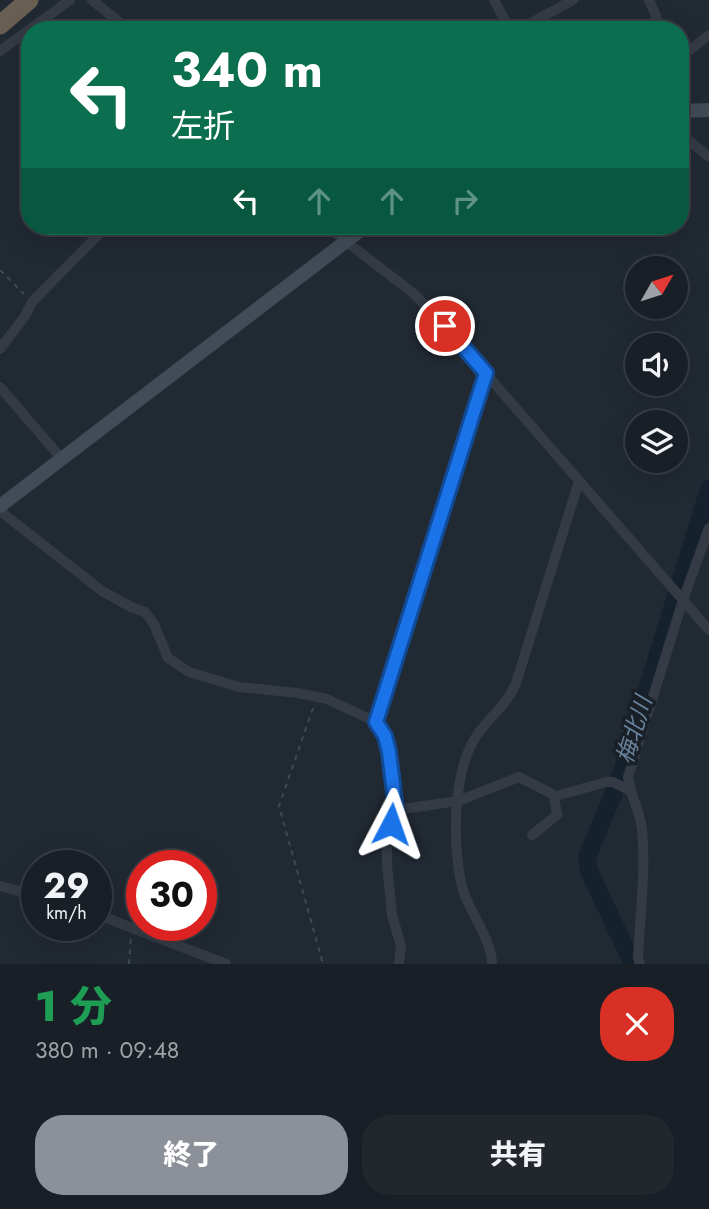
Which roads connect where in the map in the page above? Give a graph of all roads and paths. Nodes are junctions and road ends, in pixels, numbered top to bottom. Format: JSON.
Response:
{"nodes":[{"id":1,"x":16,"y":0,"type":"edge"},
{"id":2,"x":29,"y":0,"type":"edge"},
{"id":3,"x":70,"y":0,"type":"edge"},
{"id":4,"x":92,"y":0,"type":"edge"},
{"id":5,"x":494,"y":0,"type":"edge"},
{"id":6,"x":573,"y":0,"type":"edge"},
{"id":7,"x":649,"y":0,"type":"edge"},
{"id":8,"x":0,"y":14,"type":"edge"},
{"id":9,"x":40,"y":21,"type":"edge"},
{"id":10,"x":119,"y":21,"type":"edge"},
{"id":11,"x":505,"y":21,"type":"edge"},
{"id":12,"x":534,"y":21,"type":"edge"},
{"id":13,"x":658,"y":21,"type":"edge"},
{"id":14,"x":0,"y":25,"type":"edge"},
{"id":15,"x":21,"y":34,"type":"edge"},
{"id":16,"x":709,"y":35,"type":"edge"},
{"id":17,"x":0,"y":51,"type":"edge"},
{"id":18,"x":689,"y":51,"type":"edge"},
{"id":19,"x":709,"y":110,"type":"edge"},
{"id":20,"x":689,"y":111,"type":"edge"},
{"id":21,"x":689,"y":141,"type":"edge"},
{"id":22,"x":709,"y":158,"type":"edge"},
{"id":23,"x":98,"y":235,"type":"edge"},
{"id":24,"x":338,"y":235,"type":"edge"},
{"id":25,"x":354,"y":235,"type":"edge"},
{"id":26,"x":346,"y":241,"type":"junction"},
{"id":27,"x":0,"y":270,"type":"edge"},
{"id":28,"x":32,"y":302,"type":"junction"},
{"id":29,"x":0,"y":349,"type":"edge"},
{"id":30,"x":486,"y":373,"type":"junction"},
{"id":31,"x":0,"y":387,"type":"edge"},
{"id":32,"x":62,"y":459,"type":"junction"},
{"id":33,"x":579,"y":481,"type":"junction"},
{"id":34,"x":0,"y":509,"type":"edge"},
{"id":35,"x":708,"y":532,"type":"edge"},
{"id":36,"x":683,"y":600,"type":"junction"},
{"id":37,"x":709,"y":630,"type":"edge"},
{"id":38,"x":317,"y":697,"type":"junction"},
{"id":39,"x":376,"y":722,"type":"junction"},
{"id":40,"x":627,"y":788,"type":"junction"},
{"id":41,"x":554,"y":796,"type":"junction"},
{"id":42,"x":458,"y":801,"type":"junction"},
{"id":43,"x":396,"y":810,"type":"junction"},
{"id":44,"x":532,"y":835,"type":"dead end"},
{"id":45,"x":0,"y":886,"type":"edge"},
{"id":46,"x":21,"y":892,"type":"edge"},
{"id":47,"x":132,"y":941,"type":"edge"},
{"id":48,"x":167,"y":941,"type":"edge"},
{"id":49,"x":129,"y":964,"type":"edge"},
{"id":50,"x":226,"y":964,"type":"edge"},
{"id":51,"x":323,"y":964,"type":"edge"},
{"id":52,"x":399,"y":964,"type":"edge"},
{"id":53,"x":492,"y":964,"type":"edge"},
{"id":54,"x":640,"y":964,"type":"edge"}],
"edges":[{"from":1,"to":8,"type":"highway"},
{"from":2,"to":14,"type":"highway"},
{"from":3,"to":9,"type":"street"},
{"from":4,"to":10,"type":"street"},
{"from":5,"to":11,"type":"street"},
{"from":6,"to":12,"type":"street"},
{"from":7,"to":13,"type":"street"},
{"from":15,"to":17,"type":"street"},
{"from":16,"to":18,"type":"street"},
{"from":19,"to":20,"type":"street"},
{"from":21,"to":22,"type":"street"},
{"from":23,"to":28,"type":"street"},
{"from":24,"to":26,"type":"street"},
{"from":25,"to":26,"type":"street"},
{"from":26,"to":30,"type":"street"},
{"from":26,"to":32,"type":"street"},
{"from":27,"to":28,"type":"path"},
{"from":28,"to":29,"type":"street"},
{"from":30,"to":33,"type":"street"},
{"from":30,"to":39,"type":"street"},
{"from":31,"to":32,"type":"street"},
{"from":32,"to":34,"type":"street"},
{"from":33,"to":36,"type":"street"},
{"from":33,"to":42,"type":"street"},
{"from":34,"to":38,"type":"street"},
{"from":35,"to":36,"type":"street"},
{"from":36,"to":37,"type":"street"},
{"from":36,"to":40,"type":"street"},
{"from":38,"to":39,"type":"street"},
{"from":38,"to":51,"type":"path"},
{"from":39,"to":43,"type":"street"},
{"from":40,"to":41,"type":"street"},
{"from":40,"to":54,"type":"street"},
{"from":41,"to":42,"type":"street"},
{"from":41,"to":44,"type":"street"},
{"from":42,"to":43,"type":"street"},
{"from":42,"to":53,"type":"street"},
{"from":43,"to":52,"type":"street"},
{"from":45,"to":46,"type":"street"},
{"from":47,"to":49,"type":"path"},
{"from":48,"to":50,"type":"street"}]}
